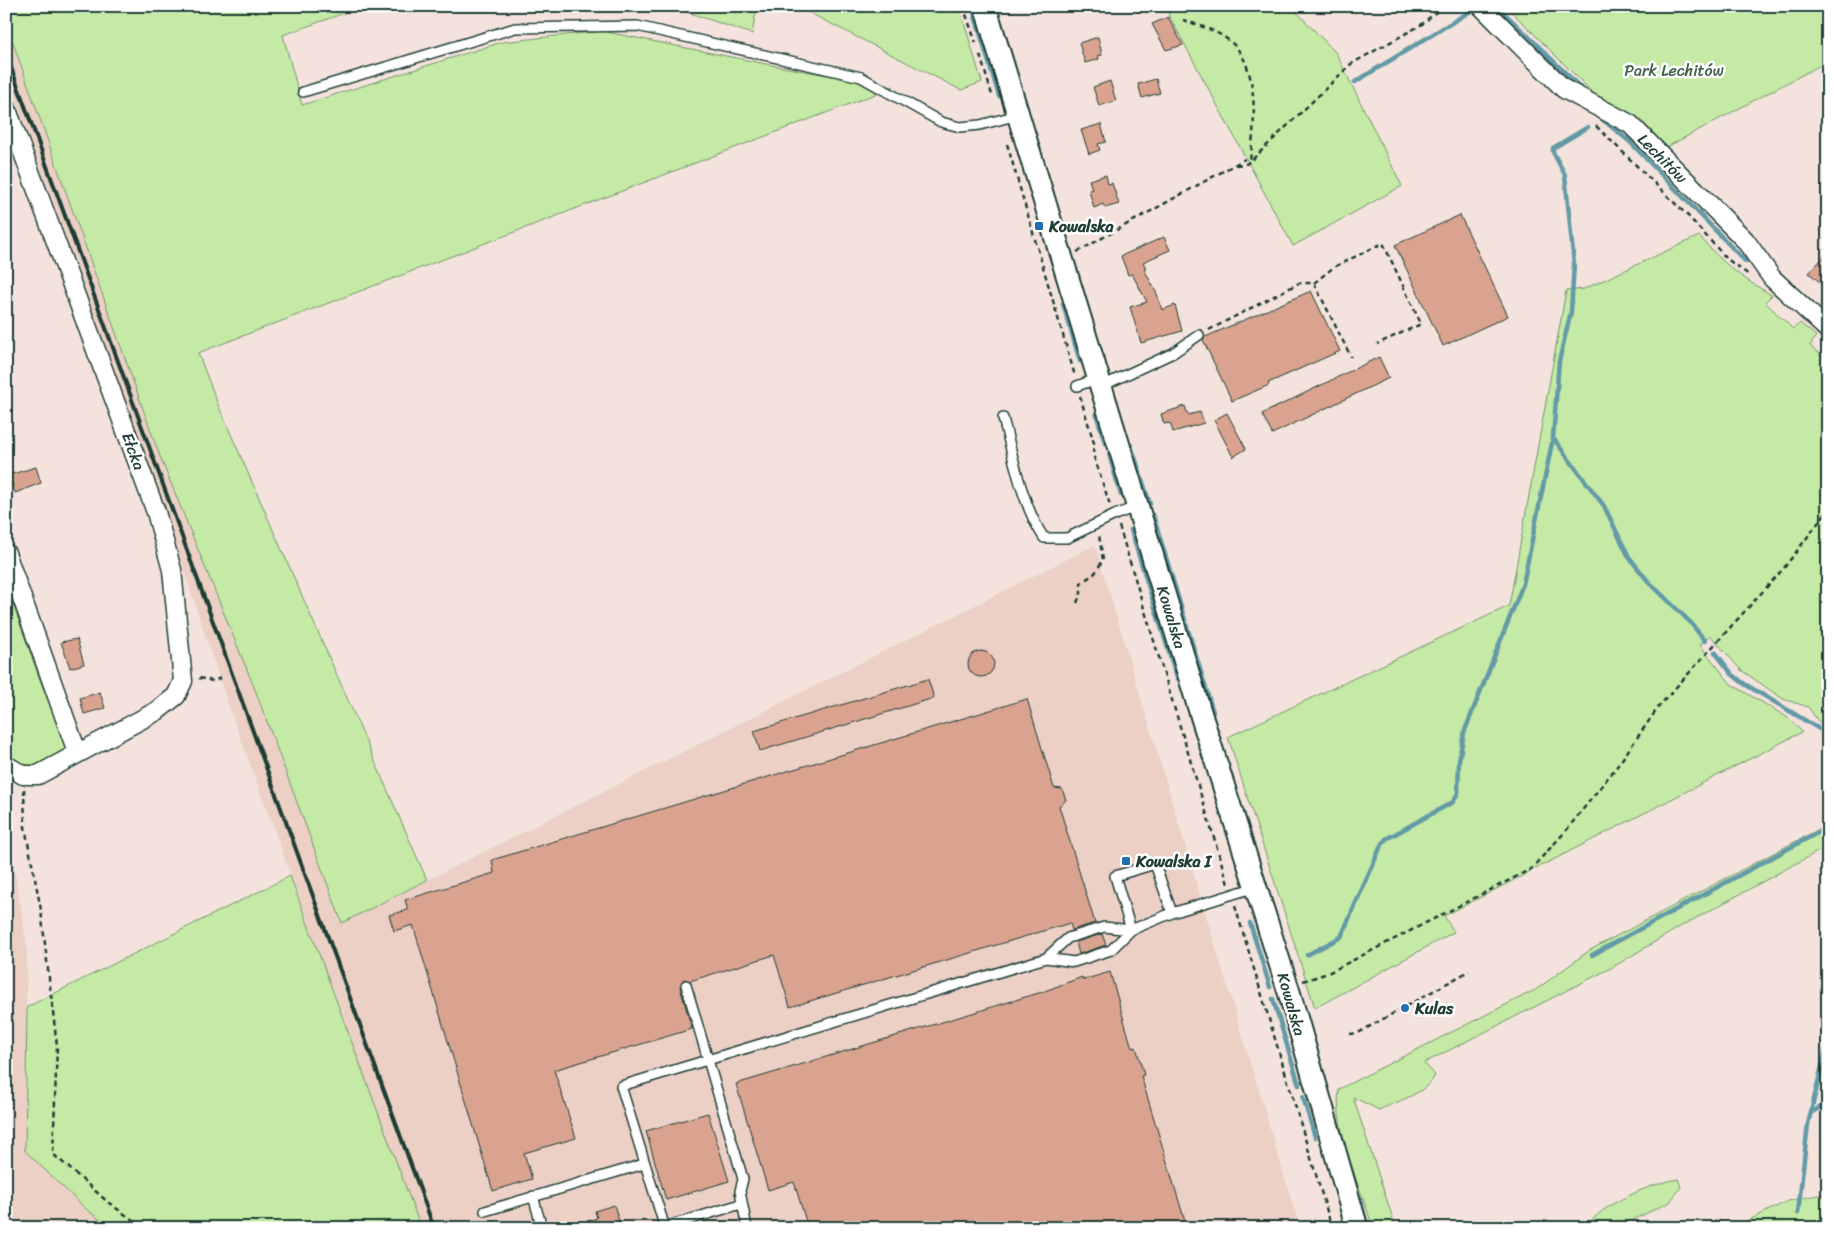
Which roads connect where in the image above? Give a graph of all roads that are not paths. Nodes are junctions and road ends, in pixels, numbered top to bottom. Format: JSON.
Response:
{"nodes":[{"id":1,"x":985,"y":6,"type":"edge"},
{"id":2,"x":1481,"y":6,"type":"edge"},
{"id":3,"x":303,"y":92,"type":"dead end"},
{"id":4,"x":6,"y":107,"type":"edge"},
{"id":5,"x":1010,"y":117,"type":"junction"},
{"id":6,"x":1828,"y":330,"type":"edge"},
{"id":7,"x":1199,"y":335,"type":"road end"},
{"id":8,"x":1100,"y":382,"type":"junction"},
{"id":9,"x":1078,"y":386,"type":"road end"},
{"id":10,"x":1003,"y":418,"type":"dead end"},
{"id":11,"x":1138,"y":506,"type":"junction"},
{"id":12,"x":6,"y":553,"type":"edge"},
{"id":13,"x":77,"y":752,"type":"junction"},
{"id":14,"x":6,"y":765,"type":"edge"},
{"id":15,"x":1256,"y":887,"type":"junction"},
{"id":16,"x":1172,"y":913,"type":"junction"},
{"id":17,"x":1132,"y":930,"type":"junction"},
{"id":18,"x":1046,"y":958,"type":"junction"},
{"id":19,"x":686,"y":985,"type":"dead end"},
{"id":20,"x":708,"y":1059,"type":"junction"},
{"id":21,"x":644,"y":1164,"type":"junction"},
{"id":22,"x":532,"y":1196,"type":"junction"},
{"id":23,"x":741,"y":1204,"type":"junction"},
{"id":24,"x":485,"y":1211,"type":"dead end"},
{"id":25,"x":665,"y":1227,"type":"edge"},
{"id":26,"x":542,"y":1228,"type":"edge"},
{"id":27,"x":747,"y":1228,"type":"edge"},
{"id":28,"x":1357,"y":1228,"type":"edge"}],
"edges":[{"from":1,"to":5,"type":"street","name":"Kowalska"},
{"from":2,"to":6,"type":"street","name":"Lechitów"},
{"from":3,"to":5,"type":"lane"},
{"from":4,"to":13,"type":"street","name":"Ełcka"},
{"from":5,"to":8,"type":"street","name":"Kowalska"},
{"from":7,"to":8,"type":"lane"},
{"from":8,"to":9,"type":"lane"},
{"from":8,"to":11,"type":"street","name":"Kowalska"},
{"from":10,"to":11,"type":"lane"},
{"from":11,"to":15,"type":"street","name":"Kowalska"},
{"from":12,"to":13,"type":"street"},
{"from":13,"to":14,"type":"street","name":"Ełcka"},
{"from":15,"to":16,"type":"lane"},
{"from":15,"to":28,"type":"street","name":"Kowalska"},
{"from":16,"to":17,"type":"lane"},
{"from":16,"to":17,"type":"lane"},
{"from":17,"to":18,"type":"lane"},
{"from":17,"to":18,"type":"lane"},
{"from":18,"to":20,"type":"lane"},
{"from":19,"to":20,"type":"lane"},
{"from":20,"to":21,"type":"lane"},
{"from":20,"to":23,"type":"lane"},
{"from":21,"to":22,"type":"lane"},
{"from":21,"to":25,"type":"lane"},
{"from":22,"to":24,"type":"lane"},
{"from":22,"to":26,"type":"lane"},
{"from":23,"to":25,"type":"lane"},
{"from":23,"to":27,"type":"lane"}]}
